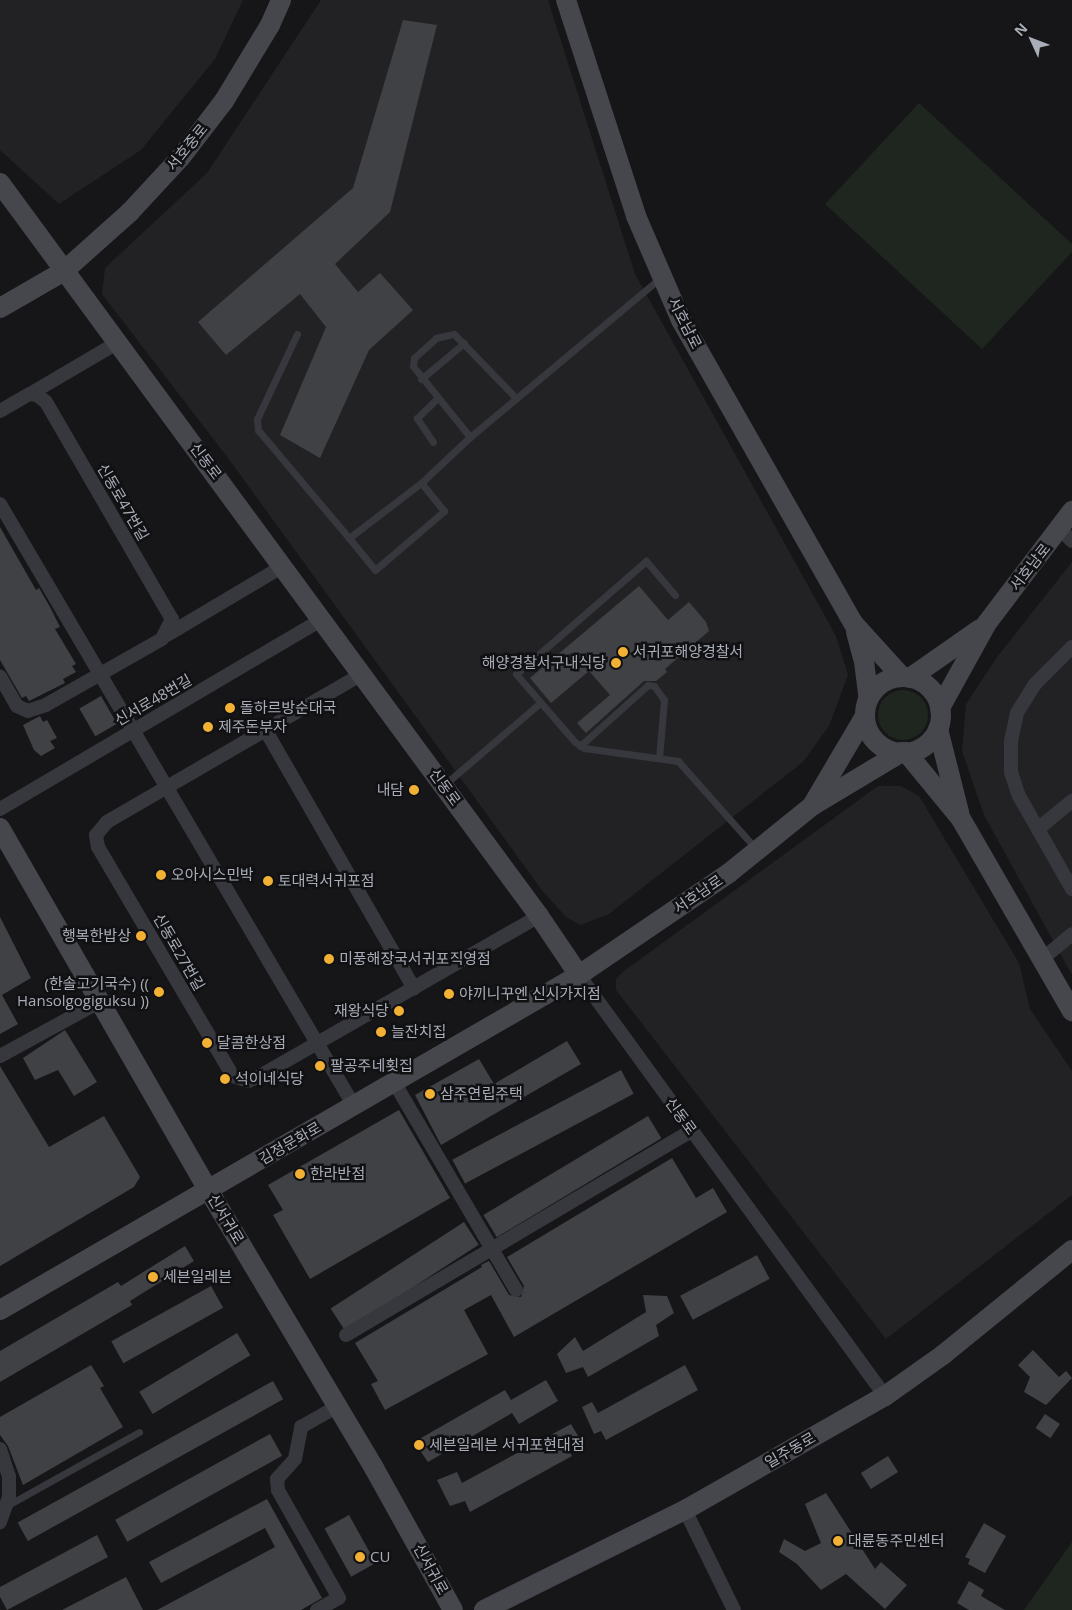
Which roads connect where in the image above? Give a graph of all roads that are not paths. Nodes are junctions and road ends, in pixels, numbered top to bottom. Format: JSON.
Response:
{"nodes":[{"id":1,"x":281,"y":0,"type":"edge"},
{"id":2,"x":566,"y":0,"type":"edge"},
{"id":3,"x":0,"y":183,"type":"edge"},
{"id":4,"x":6,"y":204,"type":"edge"},
{"id":5,"x":64,"y":271,"type":"junction"},
{"id":6,"x":662,"y":276,"type":"junction"},
{"id":7,"x":0,"y":308,"type":"edge"},
{"id":8,"x":297,"y":334,"type":"dead end"},
{"id":9,"x":117,"y":343,"type":"junction"},
{"id":10,"x":464,"y":343,"type":"junction"},
{"id":11,"x":421,"y":379,"type":"junction"},
{"id":12,"x":30,"y":394,"type":"junction"},
{"id":13,"x":438,"y":398,"type":"junction"},
{"id":14,"x":516,"y":398,"type":"junction"},
{"id":15,"x":0,"y":411,"type":"edge"},
{"id":16,"x":470,"y":437,"type":"junction"},
{"id":17,"x":433,"y":442,"type":"dead end"},
{"id":18,"x":421,"y":483,"type":"junction"},
{"id":19,"x":0,"y":504,"type":"edge"},
{"id":20,"x":1072,"y":511,"type":"edge"},
{"id":21,"x":1066,"y":535,"type":"edge"},
{"id":22,"x":349,"y":538,"type":"junction"},
{"id":23,"x":283,"y":566,"type":"junction"},
{"id":24,"x":675,"y":595,"type":"dead end"},
{"id":25,"x":322,"y":620,"type":"junction"},
{"id":26,"x":853,"y":623,"type":"junction"},
{"id":27,"x":987,"y":623,"type":"junction"},
{"id":28,"x":166,"y":635,"type":"junction"},
{"id":29,"x":1072,"y":647,"type":"edge"},
{"id":30,"x":362,"y":674,"type":"junction"},
{"id":31,"x":99,"y":675,"type":"junction"},
{"id":32,"x":0,"y":677,"type":"edge"},
{"id":33,"x":906,"y":677,"type":"junction"},
{"id":34,"x":540,"y":703,"type":"junction"},
{"id":35,"x":867,"y":708,"type":"junction"},
{"id":36,"x":940,"y":708,"type":"junction"},
{"id":37,"x":938,"y":728,"type":"junction"},
{"id":38,"x":266,"y":731,"type":"junction"},
{"id":39,"x":132,"y":732,"type":"junction"},
{"id":40,"x":580,"y":746,"type":"junction"},
{"id":41,"x":904,"y":752,"type":"junction"},
{"id":42,"x":659,"y":758,"type":"junction"},
{"id":43,"x":444,"y":786,"type":"junction"},
{"id":44,"x":167,"y":789,"type":"junction"},
{"id":45,"x":1072,"y":801,"type":"edge"},
{"id":46,"x":812,"y":806,"type":"junction"},
{"id":47,"x":0,"y":809,"type":"edge"},
{"id":48,"x":961,"y":819,"type":"junction"},
{"id":49,"x":0,"y":828,"type":"edge"},
{"id":50,"x":1039,"y":828,"type":"junction"},
{"id":51,"x":758,"y":851,"type":"junction"},
{"id":52,"x":1072,"y":889,"type":"edge"},
{"id":53,"x":539,"y":916,"type":"junction"},
{"id":54,"x":1072,"y":934,"type":"edge"},
{"id":55,"x":1041,"y":960,"type":"junction"},
{"id":56,"x":579,"y":975,"type":"junction"},
{"id":57,"x":414,"y":988,"type":"junction"},
{"id":58,"x":101,"y":1001,"type":"junction"},
{"id":59,"x":1072,"y":1011,"type":"edge"},
{"id":60,"x":318,"y":1044,"type":"junction"},
{"id":61,"x":0,"y":1056,"type":"edge"},
{"id":62,"x":394,"y":1082,"type":"junction"},
{"id":63,"x":354,"y":1106,"type":"junction"},
{"id":64,"x":692,"y":1130,"type":"junction"},
{"id":65,"x":209,"y":1191,"type":"junction"},
{"id":66,"x":492,"y":1248,"type":"junction"},
{"id":67,"x":1072,"y":1250,"type":"edge"},
{"id":68,"x":516,"y":1290,"type":"dead end"},
{"id":69,"x":0,"y":1310,"type":"edge"},
{"id":70,"x":346,"y":1335,"type":"dead end"},
{"id":71,"x":885,"y":1396,"type":"junction"},
{"id":72,"x":338,"y":1406,"type":"junction"},
{"id":73,"x":139,"y":1432,"type":"dead end"},
{"id":74,"x":0,"y":1449,"type":"edge"},
{"id":75,"x":8,"y":1505,"type":"junction"},
{"id":76,"x":685,"y":1510,"type":"junction"},
{"id":77,"x":0,"y":1522,"type":"edge"},
{"id":78,"x":317,"y":1610,"type":"edge"},
{"id":79,"x":453,"y":1610,"type":"edge"},
{"id":80,"x":484,"y":1610,"type":"edge"},
{"id":81,"x":734,"y":1610,"type":"edge"}],
"edges":[{"from":1,"to":5,"type":"street","name":"서호중로"},
{"from":2,"to":6,"type":"street","name":"서호남로"},
{"from":3,"to":4,"type":"street","name":"신동로"},
{"from":4,"to":5,"type":"street","name":"신동로"},
{"from":5,"to":7,"type":"street","name":"서호중로"},
{"from":5,"to":9,"type":"street","name":"신동로"},
{"from":6,"to":14,"type":"lane"},
{"from":6,"to":26,"type":"street","name":"서호남로"},
{"from":8,"to":22,"type":"lane"},
{"from":9,"to":12,"type":"street"},
{"from":9,"to":23,"type":"street","name":"신동로"},
{"from":10,"to":11,"type":"lane"},
{"from":10,"to":11,"type":"lane"},
{"from":10,"to":14,"type":"lane"},
{"from":11,"to":13,"type":"lane"},
{"from":12,"to":15,"type":"street"},
{"from":12,"to":28,"type":"street","name":"신동로47번길"},
{"from":13,"to":16,"type":"lane"},
{"from":13,"to":17,"type":"lane"},
{"from":14,"to":16,"type":"lane"},
{"from":16,"to":18,"type":"lane"},
{"from":18,"to":22,"type":"lane"},
{"from":18,"to":22,"type":"lane"},
{"from":19,"to":31,"type":"street"},
{"from":20,"to":21,"type":"street","name":"서호남로"},
{"from":21,"to":27,"type":"street","name":"서호남로"},
{"from":23,"to":25,"type":"street","name":"신동로"},
{"from":23,"to":28,"type":"street"},
{"from":24,"to":34,"type":"lane"},
{"from":25,"to":30,"type":"street","name":"신동로"},
{"from":25,"to":39,"type":"street","name":"신서로48번길"},
{"from":26,"to":33,"type":"street"},
{"from":26,"to":35,"type":"street"},
{"from":27,"to":33,"type":"street"},
{"from":27,"to":36,"type":"street"},
{"from":28,"to":31,"type":"street"},
{"from":29,"to":50,"type":"street"},
{"from":30,"to":38,"type":"street","name":"신동로27번길"},
{"from":30,"to":43,"type":"street","name":"신동로"},
{"from":31,"to":32,"type":"street"},
{"from":31,"to":39,"type":"street"},
{"from":33,"to":35,"type":"street"},
{"from":33,"to":36,"type":"street"},
{"from":34,"to":40,"type":"lane"},
{"from":34,"to":43,"type":"lane"},
{"from":35,"to":41,"type":"street"},
{"from":35,"to":46,"type":"street"},
{"from":36,"to":37,"type":"street"},
{"from":37,"to":41,"type":"street"},
{"from":37,"to":48,"type":"street"},
{"from":38,"to":44,"type":"street","name":"신동로27번길"},
{"from":38,"to":57,"type":"street"},
{"from":39,"to":44,"type":"street"},
{"from":39,"to":47,"type":"street","name":"신서로48번길"},
{"from":40,"to":42,"type":"lane"},
{"from":40,"to":42,"type":"lane"},
{"from":41,"to":46,"type":"street"},
{"from":41,"to":48,"type":"street"},
{"from":42,"to":51,"type":"lane"},
{"from":43,"to":53,"type":"street","name":"신동로"},
{"from":44,"to":60,"type":"street"},
{"from":44,"to":60,"type":"street","name":"신동로27번길"},
{"from":45,"to":50,"type":"street"},
{"from":46,"to":51,"type":"street","name":"서호남로"},
{"from":48,"to":55,"type":"street"},
{"from":49,"to":58,"type":"street","name":"신서귀로"},
{"from":50,"to":52,"type":"street"},
{"from":51,"to":56,"type":"street","name":"서호남로"},
{"from":53,"to":56,"type":"street","name":"신동로"},
{"from":53,"to":57,"type":"street","name":"신동로27번길"},
{"from":54,"to":55,"type":"street"},
{"from":55,"to":59,"type":"street"},
{"from":56,"to":62,"type":"street","name":"김정문화로"},
{"from":56,"to":64,"type":"street","name":"신동로"},
{"from":57,"to":60,"type":"street","name":"신동로27번길"},
{"from":58,"to":61,"type":"street"},
{"from":58,"to":65,"type":"street","name":"신서귀로"},
{"from":60,"to":63,"type":"street"},
{"from":62,"to":63,"type":"street","name":"김정문화로"},
{"from":62,"to":66,"type":"street"},
{"from":63,"to":65,"type":"street","name":"김정문화로"},
{"from":64,"to":66,"type":"street"},
{"from":64,"to":71,"type":"street","name":"신동로"},
{"from":65,"to":69,"type":"street","name":"김정문화로"},
{"from":65,"to":72,"type":"street","name":"신서귀로"},
{"from":66,"to":68,"type":"street"},
{"from":66,"to":70,"type":"street"},
{"from":67,"to":71,"type":"street","name":"일주동로"},
{"from":71,"to":76,"type":"street","name":"일주동로"},
{"from":72,"to":78,"type":"street"},
{"from":72,"to":79,"type":"street","name":"신서귀로"},
{"from":73,"to":75,"type":"lane"},
{"from":74,"to":75,"type":"street"},
{"from":75,"to":77,"type":"street"},
{"from":76,"to":80,"type":"street","name":"일주동로"},
{"from":76,"to":81,"type":"street"}]}
